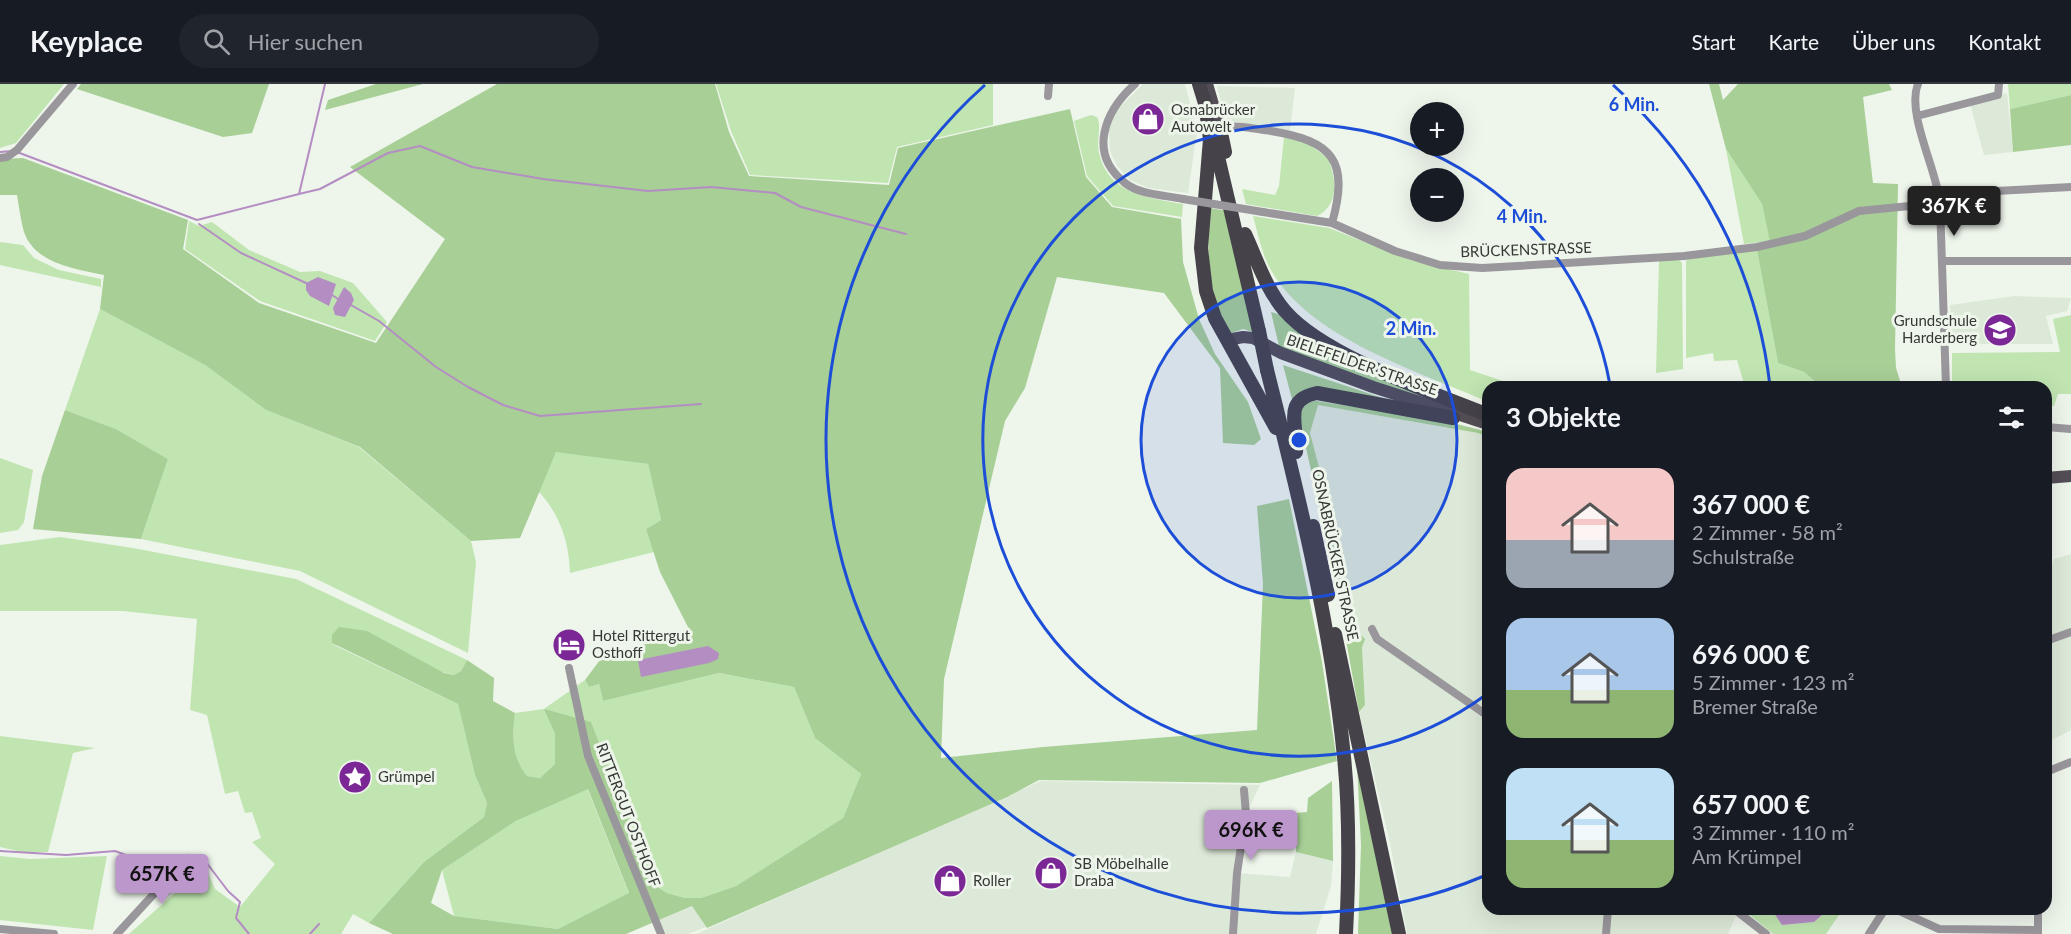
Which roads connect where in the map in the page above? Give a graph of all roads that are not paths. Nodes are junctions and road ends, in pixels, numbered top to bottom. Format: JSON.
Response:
{"nodes":[{"id":1,"x":73,"y":84,"type":"edge"},
{"id":2,"x":1048,"y":84,"type":"edge"},
{"id":3,"x":1134,"y":84,"type":"edge"},
{"id":4,"x":1199,"y":84,"type":"edge"},
{"id":5,"x":1207,"y":84,"type":"edge"},
{"id":6,"x":1918,"y":84,"type":"edge"},
{"id":7,"x":2000,"y":84,"type":"edge"},
{"id":8,"x":1048,"y":96,"type":"dead end"},
{"id":9,"x":1205,"y":103,"type":"junction"},
{"id":10,"x":1917,"y":116,"type":"junction"},
{"id":11,"x":1220,"y":128,"type":"junction"},
{"id":12,"x":0,"y":158,"type":"edge"},
{"id":13,"x":2071,"y":187,"type":"edge"},
{"id":14,"x":1940,"y":198,"type":"junction"},
{"id":15,"x":1332,"y":223,"type":"junction"},
{"id":16,"x":1245,"y":234,"type":"junction"},
{"id":17,"x":1942,"y":261,"type":"junction"},
{"id":18,"x":2071,"y":261,"type":"edge"},
{"id":19,"x":1263,"y":333,"type":"junction"},
{"id":20,"x":1229,"y":344,"type":"junction"},
{"id":21,"x":1946,"y":381,"type":"edge"},
{"id":22,"x":1482,"y":413,"type":"edge"},
{"id":23,"x":1453,"y":418,"type":"junction"},
{"id":24,"x":1482,"y":424,"type":"edge"},
{"id":25,"x":1482,"y":425,"type":"edge"},
{"id":26,"x":2052,"y":427,"type":"edge"},
{"id":27,"x":2071,"y":429,"type":"edge"},
{"id":28,"x":1291,"y":448,"type":"junction"},
{"id":29,"x":2071,"y":476,"type":"edge"},
{"id":30,"x":2052,"y":478,"type":"edge"},
{"id":31,"x":1372,"y":628,"type":"dead end"},
{"id":32,"x":2071,"y":632,"type":"edge"},
{"id":33,"x":1335,"y":634,"type":"junction"},
{"id":34,"x":2052,"y":639,"type":"edge"},
{"id":35,"x":569,"y":668,"type":"dead end"},
{"id":36,"x":1482,"y":712,"type":"edge"},
{"id":37,"x":2071,"y":762,"type":"edge"},
{"id":38,"x":2052,"y":770,"type":"edge"},
{"id":39,"x":1244,"y":790,"type":"dead end"},
{"id":40,"x":188,"y":858,"type":"dead end"},
{"id":41,"x":1348,"y":892,"type":"junction"},
{"id":42,"x":1608,"y":915,"type":"edge"},
{"id":43,"x":1742,"y":915,"type":"edge"},
{"id":44,"x":1881,"y":915,"type":"edge"},
{"id":45,"x":1908,"y":915,"type":"edge"},
{"id":46,"x":2038,"y":915,"type":"edge"},
{"id":47,"x":0,"y":929,"type":"edge"},
{"id":48,"x":2038,"y":932,"type":"edge"},
{"id":49,"x":54,"y":934,"type":"edge"},
{"id":50,"x":117,"y":934,"type":"edge"},
{"id":51,"x":661,"y":934,"type":"edge"},
{"id":52,"x":1233,"y":934,"type":"edge"},
{"id":53,"x":1336,"y":934,"type":"edge"},
{"id":54,"x":1346,"y":934,"type":"edge"},
{"id":55,"x":1353,"y":934,"type":"edge"},
{"id":56,"x":1399,"y":934,"type":"edge"},
{"id":57,"x":1606,"y":934,"type":"edge"},
{"id":58,"x":1766,"y":934,"type":"edge"},
{"id":59,"x":1869,"y":934,"type":"edge"}],
"edges":[{"from":1,"to":12,"type":"street"},
{"from":2,"to":8,"type":"street"},
{"from":3,"to":15,"type":"street","name":"BRÜCKENSTRASSE","bridge":true},
{"from":4,"to":9,"type":"highway","name":"OSNABRÜCKER STRASSE"},
{"from":5,"to":11,"type":"main road","name":"OSNABRÜCKER STRASSE"},
{"from":6,"to":10,"type":"street"},
{"from":7,"to":10,"type":"street"},
{"from":9,"to":19,"type":"highway","name":"OSNABRÜCKER STRASSE"},
{"from":9,"to":20,"type":"highway"},
{"from":10,"to":14,"type":"street"},
{"from":11,"to":15,"type":"street"},
{"from":11,"to":16,"type":"highway","name":"OSNABRÜCKER STRASSE"},
{"from":13,"to":14,"type":"street","name":"BRÜCKENSTRASSE"},
{"from":14,"to":15,"type":"street","name":"BRÜCKENSTRASSE"},
{"from":14,"to":17,"type":"street"},
{"from":16,"to":19,"type":"highway","name":"OSNABRÜCKER STRASSE"},
{"from":16,"to":22,"type":"highway"},
{"from":17,"to":18,"type":"street"},
{"from":17,"to":21,"type":"street"},
{"from":19,"to":28,"type":"highway","name":"OSNABRÜCKER STRASSE"},
{"from":20,"to":23,"type":"main road","name":"BIELEFELDER STRASSE"},
{"from":20,"to":24,"type":"main road","name":"BIELEFELDER STRASSE"},
{"from":20,"to":28,"type":"highway"},
{"from":23,"to":25,"type":"main road","name":"BIELEFELDER STRASSE"},
{"from":23,"to":28,"type":"highway"},
{"from":26,"to":27,"type":"street"},
{"from":28,"to":33,"type":"highway","name":"OSNABRÜCKER STRASSE"},
{"from":28,"to":41,"type":"highway","name":"OSNABRÜCKER STRASSE"},
{"from":29,"to":30,"type":"main road"},
{"from":31,"to":36,"type":"street"},
{"from":32,"to":34,"type":"street"},
{"from":33,"to":55,"type":"highway","name":"OSNABRÜCKER STRASSE"},
{"from":33,"to":56,"type":"highway"},
{"from":35,"to":51,"type":"street","name":"RITTERGUT OSTHOFF"},
{"from":37,"to":38,"type":"street"},
{"from":39,"to":52,"type":"street"},
{"from":40,"to":50,"type":"street"},
{"from":41,"to":53,"type":"highway"},
{"from":41,"to":54,"type":"highway","name":"OSNABRÜCKER STRASSE"},
{"from":42,"to":57,"type":"street"},
{"from":43,"to":58,"type":"street"},
{"from":44,"to":59,"type":"street"},
{"from":45,"to":48,"type":"street"},
{"from":46,"to":48,"type":"street"},
{"from":47,"to":49,"type":"street"}]}
